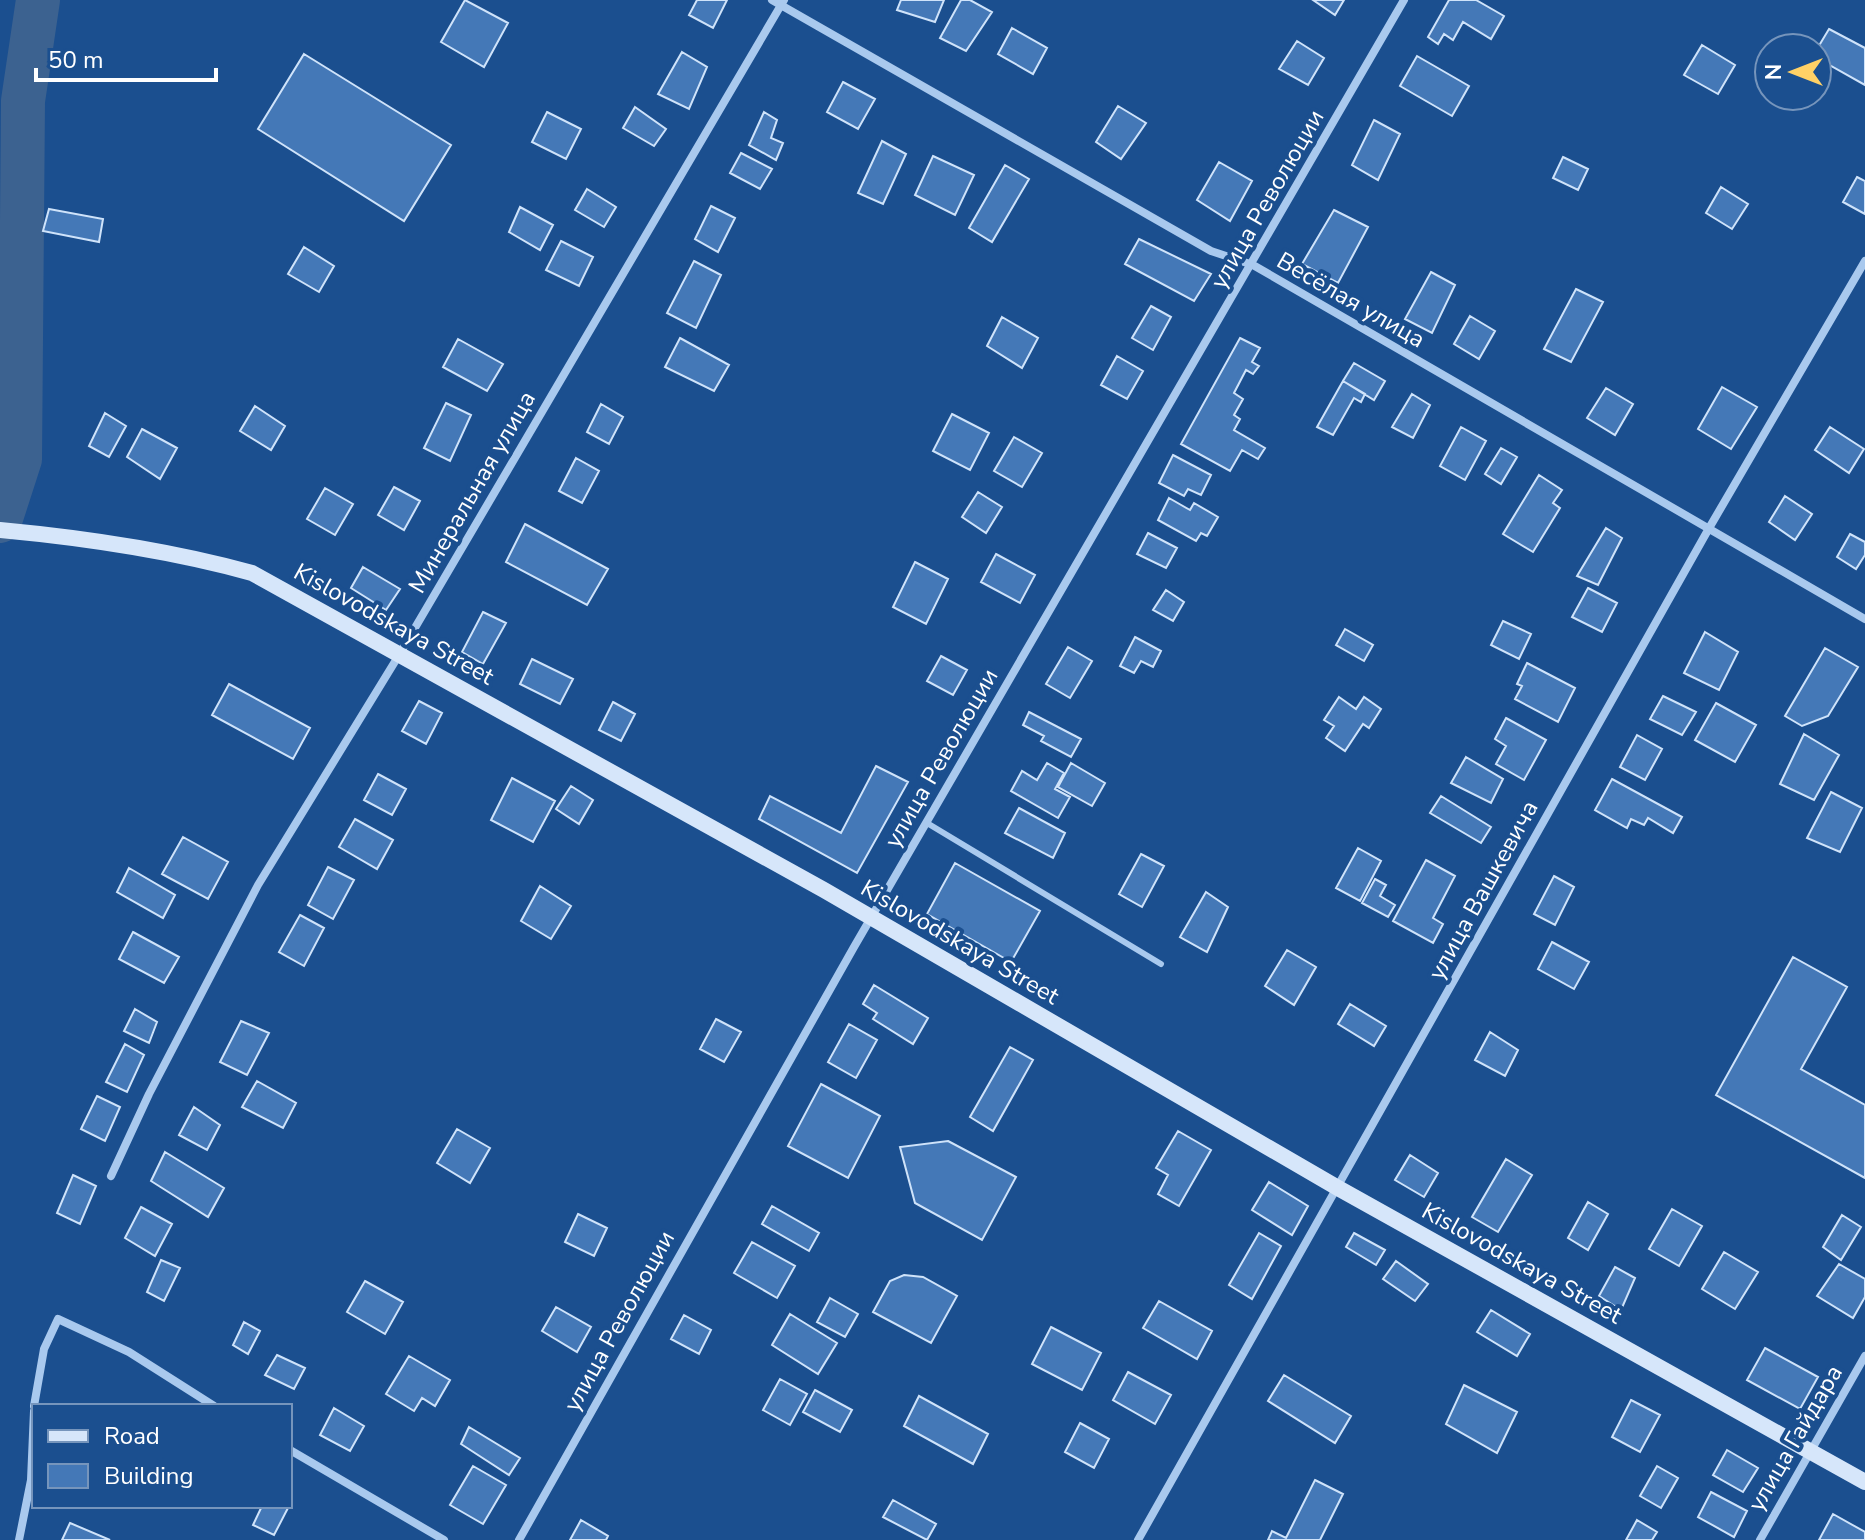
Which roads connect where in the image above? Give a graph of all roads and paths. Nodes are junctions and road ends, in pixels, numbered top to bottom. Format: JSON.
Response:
{"nodes":[{"id":1,"x":772,"y":0,"type":"edge"},
{"id":2,"x":1404,"y":0,"type":"edge"},
{"id":3,"x":782,"y":3,"type":"edge"},
{"id":4,"x":1865,"y":261,"type":"edge"},
{"id":5,"x":1253,"y":265,"type":"junction"},
{"id":6,"x":0,"y":530,"type":"edge"},
{"id":7,"x":1708,"y":530,"type":"junction"},
{"id":8,"x":1865,"y":619,"type":"edge"},
{"id":9,"x":399,"y":655,"type":"junction"},
{"id":10,"x":927,"y":823,"type":"junction"},
{"id":11,"x":870,"y":918,"type":"junction"},
{"id":12,"x":1161,"y":964,"type":"dead end"},
{"id":13,"x":111,"y":1176,"type":"dead end"},
{"id":14,"x":1338,"y":1188,"type":"junction"},
{"id":15,"x":1865,"y":1356,"type":"edge"},
{"id":16,"x":35,"y":1404,"type":"edge"},
{"id":17,"x":211,"y":1404,"type":"edge"},
{"id":18,"x":1811,"y":1450,"type":"junction"},
{"id":19,"x":292,"y":1451,"type":"edge"},
{"id":20,"x":32,"y":1456,"type":"edge"},
{"id":21,"x":1865,"y":1482,"type":"edge"},
{"id":22,"x":19,"y":1540,"type":"edge"},
{"id":23,"x":444,"y":1540,"type":"edge"},
{"id":24,"x":519,"y":1540,"type":"edge"},
{"id":25,"x":1138,"y":1540,"type":"edge"},
{"id":26,"x":1760,"y":1540,"type":"edge"}],
"edges":[{"from":1,"to":3,"type":"street","name":"Весёлая улица"},
{"from":2,"to":5,"type":"street","name":"улица Революции"},
{"from":3,"to":5,"type":"street","name":"Весёлая улица"},
{"from":3,"to":9,"type":"street","name":"Минеральная улица"},
{"from":4,"to":7,"type":"street","name":"улица Вашкевича"},
{"from":5,"to":7,"type":"street","name":"Весёлая улица"},
{"from":5,"to":10,"type":"street","name":"улица Революции"},
{"from":6,"to":9,"type":"main road","name":"Kislovodskaya Street"},
{"from":7,"to":8,"type":"street","name":"Весёлая улица"},
{"from":7,"to":14,"type":"street","name":"улица Вашкевича"},
{"from":9,"to":11,"type":"main road","name":"Kislovodskaya Street"},
{"from":9,"to":13,"type":"street","name":"Минеральная улица"},
{"from":10,"to":11,"type":"street","name":"улица Революции"},
{"from":10,"to":12,"type":"lane"},
{"from":11,"to":14,"type":"main road","name":"Kislovodskaya Street"},
{"from":11,"to":24,"type":"street","name":"улица Революции"},
{"from":14,"to":18,"type":"main road","name":"Kislovodskaya Street"},
{"from":14,"to":25,"type":"street","name":"улица Вашкевича"},
{"from":15,"to":18,"type":"street","name":"улица Гайдара"},
{"from":16,"to":17,"type":"street"},
{"from":18,"to":21,"type":"main road","name":"Kislovodskaya Street"},
{"from":18,"to":26,"type":"street","name":"улица Гайдара"},
{"from":19,"to":23,"type":"street"},
{"from":20,"to":22,"type":"street"}]}
